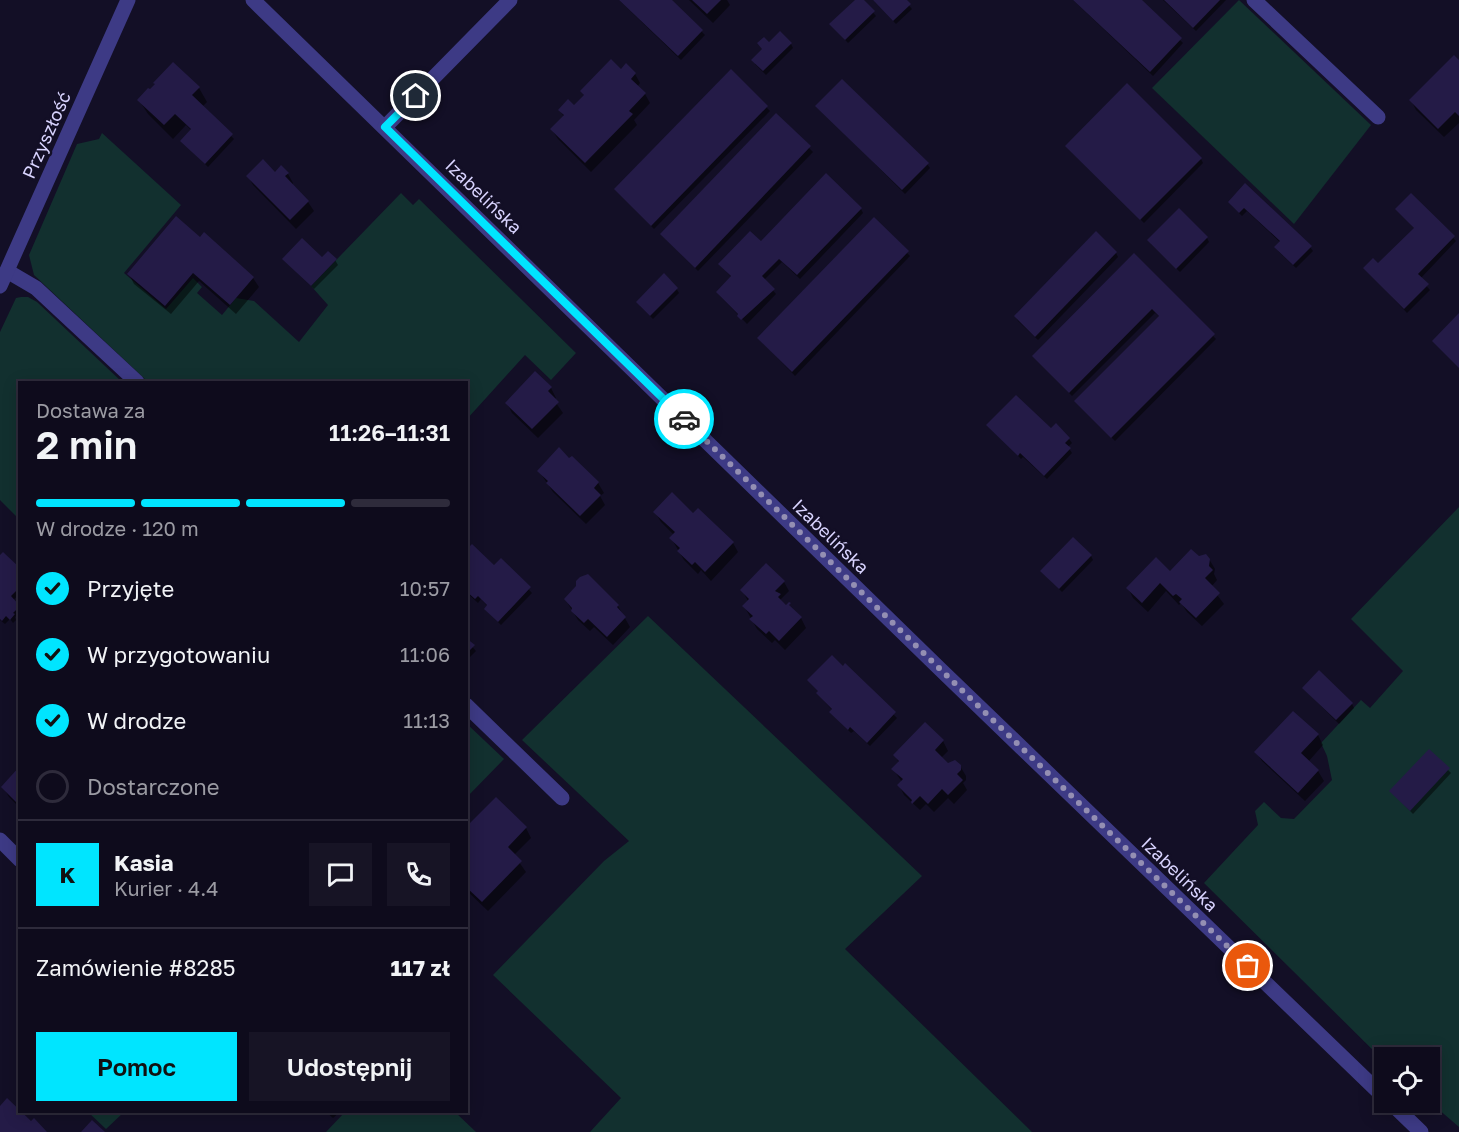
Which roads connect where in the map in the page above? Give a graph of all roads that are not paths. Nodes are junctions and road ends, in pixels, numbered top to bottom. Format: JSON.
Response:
{"nodes":[{"id":1,"x":128,"y":0,"type":"edge"},
{"id":2,"x":253,"y":0,"type":"edge"},
{"id":3,"x":510,"y":0,"type":"edge"},
{"id":4,"x":1254,"y":0,"type":"edge"},
{"id":5,"x":1377,"y":117,"type":"dead end"},
{"id":6,"x":385,"y":127,"type":"junction"},
{"id":7,"x":7,"y":271,"type":"junction"},
{"id":8,"x":0,"y":286,"type":"edge"},
{"id":9,"x":136,"y":381,"type":"edge"},
{"id":10,"x":468,"y":707,"type":"edge"},
{"id":11,"x":562,"y":798,"type":"dead end"},
{"id":12,"x":0,"y":840,"type":"edge"},
{"id":13,"x":18,"y":858,"type":"edge"},
{"id":14,"x":1374,"y":1087,"type":"edge"},
{"id":15,"x":1401,"y":1113,"type":"edge"},
{"id":16,"x":1421,"y":1132,"type":"edge"}],
"edges":[{"from":1,"to":7,"type":"street","name":"Przyszłość"},
{"from":2,"to":6,"type":"street","name":"Izabelińska"},
{"from":3,"to":6,"type":"street"},
{"from":4,"to":5,"type":"street"},
{"from":6,"to":14,"type":"street","name":"Izabelińska"},
{"from":7,"to":8,"type":"street","name":"Przyszłość"},
{"from":7,"to":9,"type":"street"},
{"from":10,"to":11,"type":"street"},
{"from":12,"to":13,"type":"street"},
{"from":15,"to":16,"type":"street"}]}
